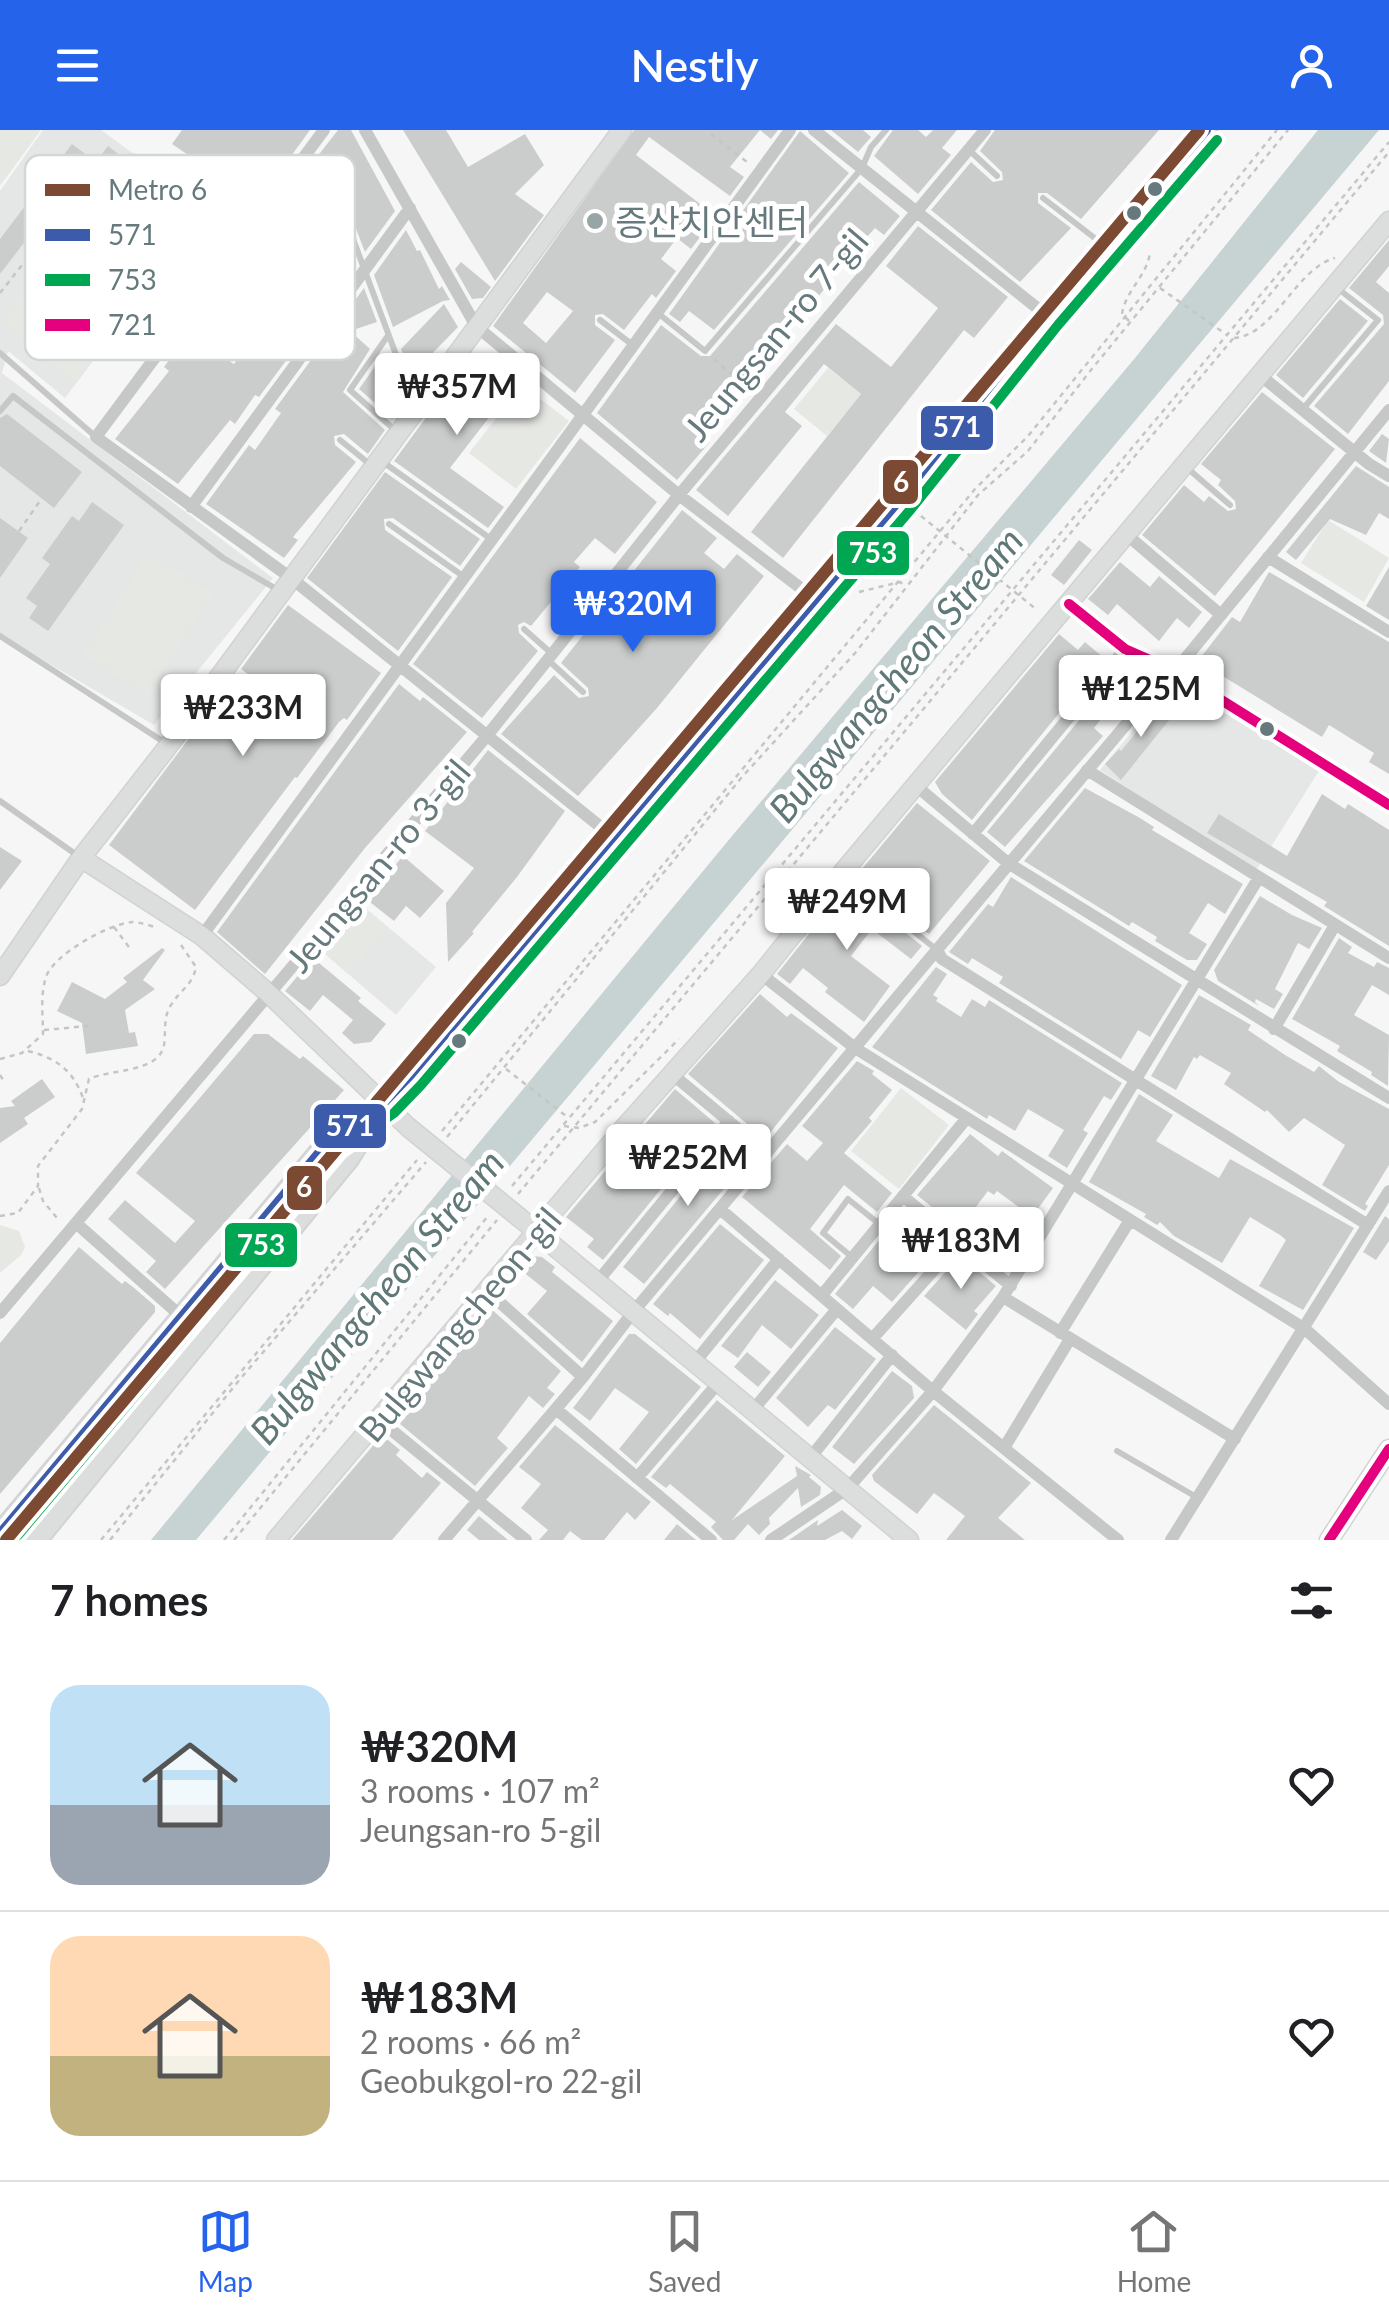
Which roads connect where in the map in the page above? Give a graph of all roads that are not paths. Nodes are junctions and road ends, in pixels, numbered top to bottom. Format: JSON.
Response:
{"nodes":[{"id":1,"x":324,"y":130,"type":"edge"},
{"id":2,"x":365,"y":130,"type":"edge"},
{"id":3,"x":622,"y":130,"type":"edge"},
{"id":4,"x":790,"y":130,"type":"edge"},
{"id":5,"x":814,"y":130,"type":"edge"},
{"id":6,"x":886,"y":130,"type":"edge"},
{"id":7,"x":985,"y":130,"type":"edge"},
{"id":8,"x":1206,"y":130,"type":"edge"},
{"id":9,"x":969,"y":150,"type":"junction"},
{"id":10,"x":306,"y":155,"type":"edge"},
{"id":11,"x":862,"y":168,"type":"junction"},
{"id":12,"x":997,"y":176,"type":"dead end"},
{"id":13,"x":1043,"y":198,"type":"dead end"},
{"id":14,"x":410,"y":208,"type":"junction"},
{"id":15,"x":918,"y":212,"type":"junction"},
{"id":16,"x":1389,"y":220,"type":"edge"},
{"id":17,"x":1107,"y":247,"type":"junction"},
{"id":18,"x":355,"y":248,"type":"edge"},
{"id":19,"x":363,"y":272,"type":"junction"},
{"id":20,"x":355,"y":283,"type":"edge"},
{"id":21,"x":1335,"y":286,"type":"junction"},
{"id":22,"x":658,"y":314,"type":"junction"},
{"id":23,"x":1046,"y":316,"type":"junction"},
{"id":24,"x":600,"y":320,"type":"dead end"},
{"id":25,"x":476,"y":326,"type":"junction"},
{"id":26,"x":388,"y":336,"type":"junction"},
{"id":27,"x":634,"y":346,"type":"junction"},
{"id":28,"x":0,"y":353,"type":"edge"},
{"id":29,"x":153,"y":360,"type":"edge"},
{"id":30,"x":298,"y":360,"type":"edge"},
{"id":31,"x":1260,"y":376,"type":"junction"},
{"id":32,"x":416,"y":408,"type":"junction"},
{"id":33,"x":1302,"y":410,"type":"junction"},
{"id":34,"x":1389,"y":410,"type":"edge"},
{"id":35,"x":0,"y":411,"type":"edge"},
{"id":36,"x":584,"y":418,"type":"junction"},
{"id":37,"x":398,"y":432,"type":"junction"},
{"id":38,"x":96,"y":437,"type":"junction"},
{"id":39,"x":340,"y":440,"type":"dead end"},
{"id":40,"x":1354,"y":452,"type":"junction"},
{"id":41,"x":376,"y":462,"type":"junction"},
{"id":42,"x":1184,"y":466,"type":"junction"},
{"id":43,"x":1389,"y":476,"type":"edge"},
{"id":44,"x":679,"y":495,"type":"junction"},
{"id":45,"x":1230,"y":505,"type":"dead end"},
{"id":46,"x":190,"y":507,"type":"junction"},
{"id":47,"x":389,"y":524,"type":"dead end"},
{"id":48,"x":1127,"y":535,"type":"junction"},
{"id":49,"x":492,"y":540,"type":"junction"},
{"id":50,"x":1268,"y":557,"type":"junction"},
{"id":51,"x":464,"y":577,"type":"junction"},
{"id":52,"x":286,"y":585,"type":"junction"},
{"id":53,"x":814,"y":598,"type":"junction"},
{"id":54,"x":1068,"y":604,"type":"junction"},
{"id":55,"x":1221,"y":615,"type":"junction"},
{"id":56,"x":524,"y":628,"type":"dead end"},
{"id":57,"x":1389,"y":632,"type":"edge"},
{"id":58,"x":0,"y":636,"type":"edge"},
{"id":59,"x":1125,"y":649,"type":"junction"},
{"id":60,"x":550,"y":657,"type":"junction"},
{"id":61,"x":398,"y":665,"type":"junction"},
{"id":62,"x":1175,"y":671,"type":"junction"},
{"id":63,"x":584,"y":692,"type":"dead end"},
{"id":64,"x":486,"y":736,"type":"junction"},
{"id":65,"x":169,"y":745,"type":"junction"},
{"id":66,"x":1088,"y":770,"type":"junction"},
{"id":67,"x":914,"y":786,"type":"junction"},
{"id":68,"x":0,"y":801,"type":"edge"},
{"id":69,"x":1389,"y":804,"type":"edge"},
{"id":70,"x":973,"y":834,"type":"junction"},
{"id":71,"x":612,"y":836,"type":"junction"},
{"id":72,"x":81,"y":858,"type":"junction"},
{"id":73,"x":1008,"y":864,"type":"junction"},
{"id":74,"x":842,"y":873,"type":"junction"},
{"id":75,"x":1258,"y":879,"type":"junction"},
{"id":76,"x":1335,"y":925,"type":"junction"},
{"id":77,"x":202,"y":936,"type":"junction"},
{"id":78,"x":937,"y":950,"type":"junction"},
{"id":79,"x":1389,"y":958,"type":"edge"},
{"id":80,"x":761,"y":974,"type":"junction"},
{"id":81,"x":0,"y":976,"type":"edge"},
{"id":82,"x":1195,"y":979,"type":"junction"},
{"id":83,"x":268,"y":993,"type":"junction"},
{"id":84,"x":1274,"y":1030,"type":"junction"},
{"id":85,"x":855,"y":1048,"type":"junction"},
{"id":86,"x":672,"y":1074,"type":"junction"},
{"id":87,"x":1134,"y":1081,"type":"junction"},
{"id":88,"x":1389,"y":1098,"type":"edge"},
{"id":89,"x":384,"y":1102,"type":"junction"},
{"id":90,"x":966,"y":1120,"type":"junction"},
{"id":91,"x":728,"y":1121,"type":"junction"},
{"id":92,"x":767,"y":1153,"type":"junction"},
{"id":93,"x":1074,"y":1184,"type":"junction"},
{"id":94,"x":1389,"y":1190,"type":"edge"},
{"id":95,"x":904,"y":1197,"type":"junction"},
{"id":96,"x":720,"y":1209,"type":"junction"},
{"id":97,"x":1130,"y":1220,"type":"junction"},
{"id":98,"x":880,"y":1225,"type":"junction"},
{"id":99,"x":1368,"y":1226,"type":"junction"},
{"id":100,"x":74,"y":1227,"type":"junction"},
{"id":101,"x":538,"y":1232,"type":"junction"},
{"id":102,"x":958,"y":1243,"type":"junction"},
{"id":103,"x":853,"y":1258,"type":"junction"},
{"id":104,"x":779,"y":1259,"type":"junction"},
{"id":105,"x":598,"y":1282,"type":"junction"},
{"id":106,"x":486,"y":1290,"type":"junction"},
{"id":107,"x":1007,"y":1291,"type":"junction"},
{"id":108,"x":822,"y":1296,"type":"junction"},
{"id":109,"x":837,"y":1309,"type":"junction"},
{"id":110,"x":634,"y":1311,"type":"junction"},
{"id":111,"x":0,"y":1313,"type":"edge"},
{"id":112,"x":182,"y":1317,"type":"junction"},
{"id":113,"x":1305,"y":1329,"type":"junction"},
{"id":114,"x":1065,"y":1336,"type":"junction"},
{"id":115,"x":872,"y":1339,"type":"junction"},
{"id":116,"x":892,"y":1356,"type":"junction"},
{"id":117,"x":695,"y":1362,"type":"junction"},
{"id":118,"x":583,"y":1377,"type":"junction"},
{"id":119,"x":719,"y":1382,"type":"junction"},
{"id":120,"x":933,"y":1391,"type":"junction"},
{"id":121,"x":1389,"y":1404,"type":"edge"},
{"id":122,"x":556,"y":1408,"type":"junction"},
{"id":123,"x":753,"y":1410,"type":"junction"},
{"id":124,"x":378,"y":1419,"type":"junction"},
{"id":125,"x":1235,"y":1439,"type":"junction"},
{"id":126,"x":1004,"y":1448,"type":"junction"},
{"id":127,"x":1389,"y":1448,"type":"edge"},
{"id":128,"x":1117,"y":1450,"type":"dead end"},
{"id":129,"x":811,"y":1458,"type":"junction"},
{"id":130,"x":637,"y":1478,"type":"junction"},
{"id":131,"x":848,"y":1488,"type":"junction"},
{"id":132,"x":1198,"y":1498,"type":"junction"},
{"id":133,"x":478,"y":1500,"type":"junction"},
{"id":134,"x":2,"y":1527,"type":"edge"},
{"id":135,"x":36,"y":1540,"type":"edge"},
{"id":136,"x":276,"y":1540,"type":"edge"},
{"id":137,"x":444,"y":1540,"type":"edge"},
{"id":138,"x":526,"y":1540,"type":"edge"},
{"id":139,"x":710,"y":1540,"type":"edge"},
{"id":140,"x":771,"y":1540,"type":"edge"},
{"id":141,"x":908,"y":1540,"type":"edge"},
{"id":142,"x":1118,"y":1540,"type":"edge"},
{"id":143,"x":1171,"y":1540,"type":"edge"},
{"id":144,"x":1329,"y":1540,"type":"edge"}],
"edges":[{"from":1,"to":10,"type":"street"},
{"from":2,"to":14,"type":"street"},
{"from":3,"to":25,"type":"street"},
{"from":4,"to":22,"type":"street"},
{"from":5,"to":11,"type":"street","name":"Jeungsan-ro 7-gil"},
{"from":6,"to":11,"type":"lane","name":"Jeungsan-ro 7-gil"},
{"from":7,"to":9,"type":"street","name":"Jeungsan-ro 7-gil"},
{"from":8,"to":17,"type":"main road"},
{"from":9,"to":12,"type":"lane"},
{"from":9,"to":15,"type":"street","name":"Jeungsan-ro 7-gil"},
{"from":11,"to":15,"type":"street","name":"Jeungsan-ro 7-gil"},
{"from":11,"to":22,"type":"lane","name":"Jeungsan-ro 7-gil"},
{"from":13,"to":17,"type":"lane"},
{"from":14,"to":19,"type":"street"},
{"from":14,"to":25,"type":"street"},
{"from":15,"to":23,"type":"street","name":"Jeungsan-ro 7-gil"},
{"from":15,"to":44,"type":"street","name":"Jeungsan-ro 7-gil"},
{"from":16,"to":21,"type":"street","name":"Bulgwangcheon-gil"},
{"from":17,"to":23,"type":"main road"},
{"from":18,"to":19,"type":"lane"},
{"from":19,"to":20,"type":"street"},
{"from":19,"to":26,"type":"lane"},
{"from":21,"to":31,"type":"street","name":"Bulgwangcheon-gil"},
{"from":21,"to":33,"type":"lane"},
{"from":22,"to":27,"type":"street"},
{"from":23,"to":53,"type":"main road"},
{"from":24,"to":27,"type":"lane"},
{"from":25,"to":32,"type":"street"},
{"from":25,"to":36,"type":"street"},
{"from":26,"to":32,"type":"lane"},
{"from":26,"to":37,"type":"lane"},
{"from":27,"to":36,"type":"street"},
{"from":28,"to":38,"type":"lane"},
{"from":29,"to":38,"type":"street"},
{"from":30,"to":46,"type":"street"},
{"from":31,"to":33,"type":"street"},
{"from":31,"to":42,"type":"street","name":"Bulgwangcheon-gil"},
{"from":32,"to":37,"type":"street"},
{"from":33,"to":40,"type":"street"},
{"from":34,"to":40,"type":"street"},
{"from":35,"to":52,"type":"lane"},
{"from":36,"to":44,"type":"street"},
{"from":36,"to":49,"type":"street"},
{"from":37,"to":41,"type":"street"},
{"from":38,"to":46,"type":"street"},
{"from":39,"to":41,"type":"lane"},
{"from":40,"to":43,"type":"street"},
{"from":40,"to":50,"type":"street"},
{"from":41,"to":49,"type":"lane"},
{"from":41,"to":52,"type":"street"},
{"from":42,"to":45,"type":"lane"},
{"from":42,"to":48,"type":"street","name":"Bulgwangcheon-gil"},
{"from":44,"to":53,"type":"street"},
{"from":44,"to":60,"type":"street","name":"Jeungsan-ro 7-gil"},
{"from":46,"to":52,"type":"street"},
{"from":47,"to":51,"type":"lane"},
{"from":48,"to":54,"type":"street","name":"Bulgwangcheon-gil"},
{"from":48,"to":55,"type":"street"},
{"from":49,"to":51,"type":"street"},
{"from":50,"to":55,"type":"street"},
{"from":50,"to":57,"type":"street"},
{"from":51,"to":61,"type":"street"},
{"from":52,"to":61,"type":"street"},
{"from":52,"to":65,"type":"street"},
{"from":53,"to":71,"type":"main road"},
{"from":54,"to":59,"type":"street"},
{"from":54,"to":67,"type":"street","name":"Bulgwangcheon-gil"},
{"from":55,"to":62,"type":"street"},
{"from":56,"to":60,"type":"lane"},
{"from":58,"to":65,"type":"lane"},
{"from":59,"to":62,"type":"street"},
{"from":59,"to":70,"type":"street"},
{"from":60,"to":63,"type":"lane"},
{"from":60,"to":64,"type":"street","name":"Jeungsan-ro 3-gil"},
{"from":61,"to":64,"type":"street"},
{"from":61,"to":77,"type":"street"},
{"from":62,"to":66,"type":"street"},
{"from":62,"to":69,"type":"street"},
{"from":64,"to":71,"type":"street"},
{"from":64,"to":83,"type":"street","name":"Jeungsan-ro 3-gil"},
{"from":65,"to":72,"type":"street"},
{"from":66,"to":73,"type":"street"},
{"from":66,"to":75,"type":"street"},
{"from":67,"to":70,"type":"street"},
{"from":67,"to":74,"type":"street","name":"Bulgwangcheon-gil"},
{"from":68,"to":72,"type":"lane"},
{"from":70,"to":73,"type":"street"},
{"from":71,"to":89,"type":"main road"},
{"from":72,"to":77,"type":"street","name":"Jeungsan-ro 3-gil"},
{"from":72,"to":81,"type":"street"},
{"from":73,"to":78,"type":"street"},
{"from":73,"to":82,"type":"street"},
{"from":74,"to":78,"type":"lane"},
{"from":74,"to":80,"type":"street","name":"Bulgwangcheon-gil"},
{"from":75,"to":76,"type":"street"},
{"from":75,"to":82,"type":"street"},
{"from":76,"to":79,"type":"street"},
{"from":76,"to":84,"type":"street"},
{"from":77,"to":83,"type":"street","name":"Jeungsan-ro 3-gil"},
{"from":78,"to":85,"type":"street"},
{"from":78,"to":87,"type":"street"},
{"from":80,"to":85,"type":"street"},
{"from":80,"to":86,"type":"street","name":"Bulgwangcheon-gil"},
{"from":82,"to":84,"type":"street"},
{"from":82,"to":87,"type":"street"},
{"from":83,"to":89,"type":"street","name":"Jeungsan-ro 3-gil"},
{"from":83,"to":100,"type":"street","name":"Jeungsan-ro 3-gil"},
{"from":84,"to":88,"type":"street"},
{"from":85,"to":90,"type":"street"},
{"from":85,"to":92,"type":"street"},
{"from":86,"to":91,"type":"street"},
{"from":86,"to":101,"type":"street","name":"Bulgwangcheon-gil"},
{"from":87,"to":93,"type":"street"},
{"from":87,"to":99,"type":"street"},
{"from":89,"to":101,"type":"street","name":"Jeungsan-ro 3-gil","bridge":true},
{"from":89,"to":112,"type":"main road"},
{"from":89,"to":135,"type":"main road"},
{"from":90,"to":93,"type":"street"},
{"from":90,"to":95,"type":"street"},
{"from":91,"to":92,"type":"street"},
{"from":91,"to":105,"type":"street"},
{"from":92,"to":96,"type":"street"},
{"from":93,"to":97,"type":"street"},
{"from":93,"to":107,"type":"street"},
{"from":94,"to":99,"type":"street"},
{"from":95,"to":98,"type":"street"},
{"from":95,"to":102,"type":"street"},
{"from":96,"to":104,"type":"street"},
{"from":96,"to":110,"type":"street"},
{"from":97,"to":113,"type":"street"},
{"from":97,"to":114,"type":"street"},
{"from":98,"to":103,"type":"street"},
{"from":98,"to":103,"type":"lane"},
{"from":99,"to":113,"type":"street"},
{"from":100,"to":111,"type":"street","name":"Jeungsan-ro 3-gil"},
{"from":100,"to":112,"type":"street"},
{"from":101,"to":105,"type":"street","name":"Jeungsan-ro 3-gil"},
{"from":101,"to":106,"type":"street","name":"Bulgwangcheon-gil"},
{"from":102,"to":107,"type":"street"},
{"from":102,"to":115,"type":"street"},
{"from":103,"to":108,"type":"street"},
{"from":104,"to":108,"type":"street"},
{"from":104,"to":117,"type":"street"},
{"from":105,"to":110,"type":"street","name":"Jeungsan-ro 3-gil"},
{"from":106,"to":118,"type":"street"},
{"from":106,"to":124,"type":"street","name":"Bulgwangcheon-gil"},
{"from":107,"to":114,"type":"street"},
{"from":107,"to":120,"type":"street"},
{"from":108,"to":109,"type":"street"},
{"from":109,"to":115,"type":"street"},
{"from":109,"to":123,"type":"street"},
{"from":110,"to":117,"type":"street","name":"Jeungsan-ro 3-gil"},
{"from":110,"to":118,"type":"street"},
{"from":112,"to":134,"type":"main road"},
{"from":113,"to":121,"type":"street"},
{"from":113,"to":125,"type":"street"},
{"from":114,"to":125,"type":"street"},
{"from":114,"to":126,"type":"street"},
{"from":115,"to":116,"type":"street"},
{"from":116,"to":120,"type":"street"},
{"from":116,"to":129,"type":"street"},
{"from":117,"to":119,"type":"street","name":"Jeungsan-ro 3-gil"},
{"from":118,"to":122,"type":"street"},
{"from":119,"to":123,"type":"street","name":"Jeungsan-ro 3-gil"},
{"from":119,"to":130,"type":"street"},
{"from":120,"to":126,"type":"street"},
{"from":120,"to":131,"type":"street"},
{"from":122,"to":130,"type":"street"},
{"from":122,"to":133,"type":"street"},
{"from":123,"to":129,"type":"street","name":"Jeungsan-ro 3-gil"},
{"from":124,"to":133,"type":"street"},
{"from":124,"to":136,"type":"street","name":"Bulgwangcheon-gil"},
{"from":125,"to":132,"type":"street"},
{"from":126,"to":142,"type":"street"},
{"from":127,"to":144,"type":"street"},
{"from":128,"to":132,"type":"lane"},
{"from":129,"to":131,"type":"street","name":"Jeungsan-ro 3-gil"},
{"from":130,"to":139,"type":"street"},
{"from":131,"to":140,"type":"street"},
{"from":131,"to":141,"type":"street","name":"Jeungsan-ro 3-gil"},
{"from":132,"to":143,"type":"street"},
{"from":133,"to":137,"type":"street"},
{"from":133,"to":138,"type":"street"}]}
